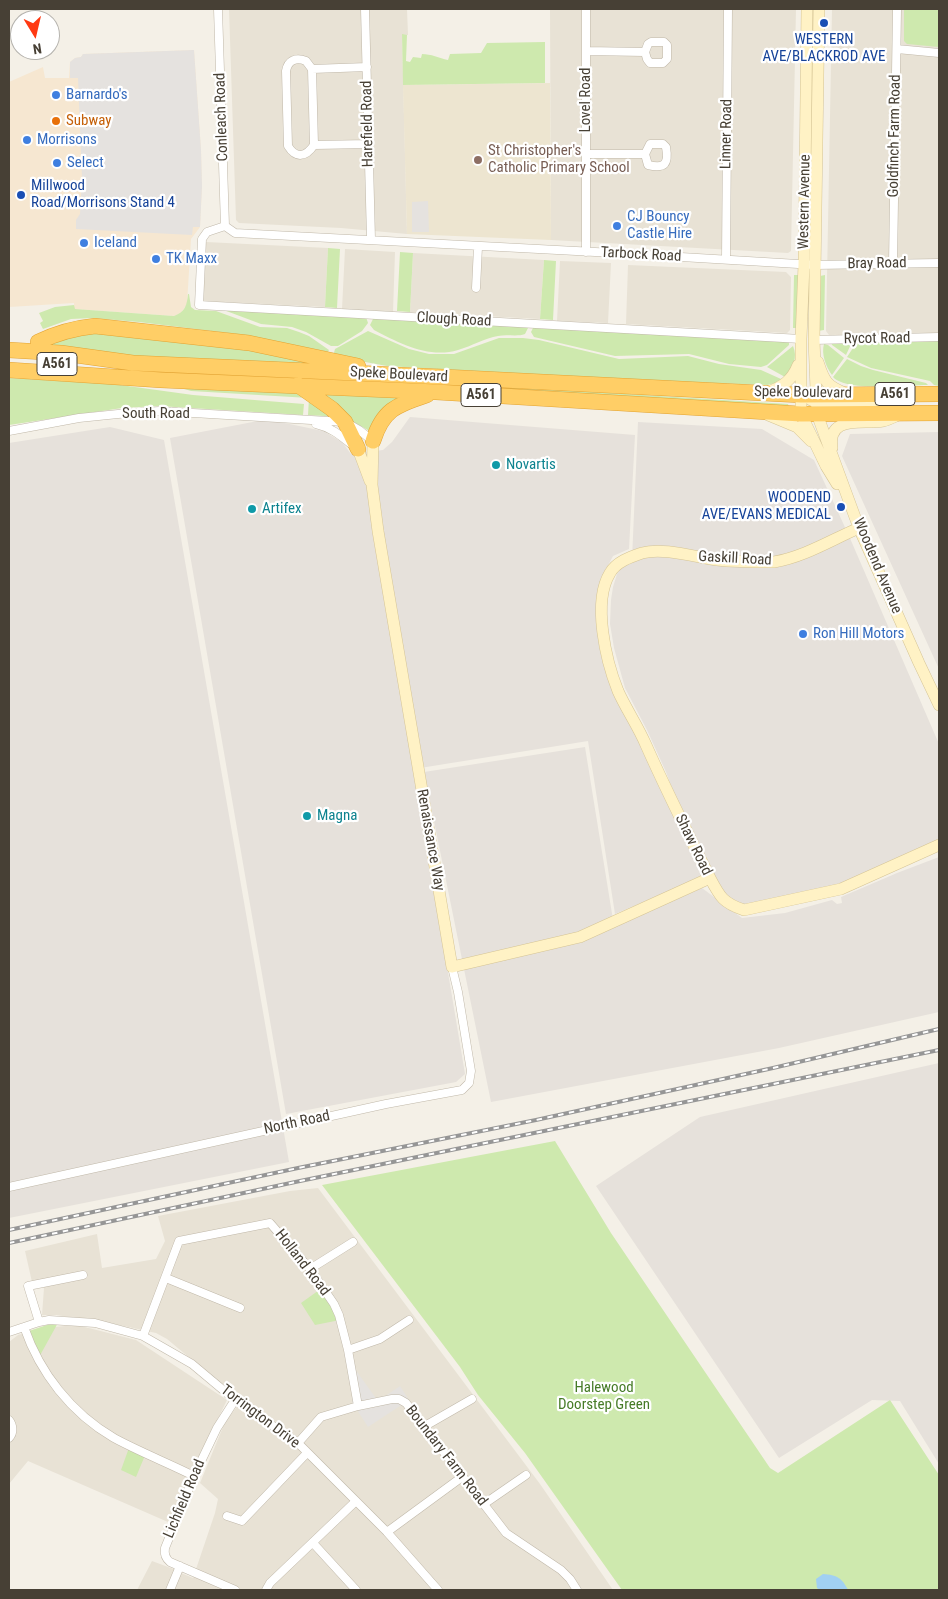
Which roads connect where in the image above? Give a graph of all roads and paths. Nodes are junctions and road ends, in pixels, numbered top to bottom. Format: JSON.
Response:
{"nodes":[{"id":1,"x":218,"y":9,"type":"edge"},
{"id":2,"x":365,"y":9,"type":"edge"},
{"id":3,"x":586,"y":9,"type":"edge"},
{"id":4,"x":728,"y":9,"type":"edge"},
{"id":5,"x":807,"y":9,"type":"edge"},
{"id":6,"x":819,"y":9,"type":"edge"},
{"id":7,"x":897,"y":9,"type":"edge"},
{"id":8,"x":897,"y":50,"type":"junction"},
{"id":9,"x":586,"y":51,"type":"junction"},
{"id":10,"x":645,"y":52,"type":"dead end"},
{"id":11,"x":939,"y":53,"type":"edge"},
{"id":12,"x":367,"y":67,"type":"junction"},
{"id":13,"x":312,"y":69,"type":"junction"},
{"id":14,"x":368,"y":144,"type":"junction"},
{"id":15,"x":314,"y":145,"type":"junction"},
{"id":16,"x":587,"y":154,"type":"junction"},
{"id":17,"x":645,"y":154,"type":"dead end"},
{"id":18,"x":225,"y":226,"type":"junction"},
{"id":19,"x":371,"y":240,"type":"junction"},
{"id":20,"x":478,"y":247,"type":"junction"},
{"id":21,"x":586,"y":252,"type":"junction"},
{"id":22,"x":726,"y":259,"type":"junction"},
{"id":23,"x":939,"y":263,"type":"edge"},
{"id":24,"x":893,"y":264,"type":"junction"},
{"id":25,"x":809,"y":265,"type":"junction"},
{"id":26,"x":476,"y":288,"type":"dead end"},
{"id":27,"x":939,"y":337,"type":"edge"},
{"id":28,"x":801,"y":339,"type":"junction"},
{"id":29,"x":38,"y":342,"type":"dead end"},
{"id":30,"x":814,"y":344,"type":"junction"},
{"id":31,"x":9,"y":350,"type":"edge"},
{"id":32,"x":801,"y":358,"type":"junction"},
{"id":33,"x":9,"y":360,"type":"edge"},
{"id":34,"x":9,"y":370,"type":"edge"},
{"id":35,"x":394,"y":375,"type":"junction"},
{"id":36,"x":103,"y":376,"type":"junction"},
{"id":37,"x":298,"y":385,"type":"junction"},
{"id":38,"x":712,"y":391,"type":"junction"},
{"id":39,"x":436,"y":392,"type":"junction"},
{"id":40,"x":764,"y":393,"type":"junction"},
{"id":41,"x":939,"y":394,"type":"edge"},
{"id":42,"x":852,"y":395,"type":"junction"},
{"id":43,"x":816,"y":404,"type":"junction"},
{"id":44,"x":801,"y":405,"type":"junction"},
{"id":45,"x":756,"y":412,"type":"junction"},
{"id":46,"x":902,"y":413,"type":"junction"},
{"id":47,"x":939,"y":413,"type":"edge"},
{"id":48,"x":304,"y":421,"type":"junction"},
{"id":49,"x":345,"y":422,"type":"junction"},
{"id":50,"x":9,"y":432,"type":"edge"},
{"id":51,"x":373,"y":441,"type":"junction"},
{"id":52,"x":358,"y":449,"type":"junction"},
{"id":53,"x":830,"y":462,"type":"junction"},
{"id":54,"x":372,"y":485,"type":"junction"},
{"id":55,"x":860,"y":528,"type":"junction"},
{"id":56,"x":610,"y":572,"type":"joint"},
{"id":57,"x":939,"y":705,"type":"edge"},
{"id":58,"x":939,"y":845,"type":"edge"},
{"id":59,"x":710,"y":878,"type":"junction"},
{"id":60,"x":452,"y":968,"type":"junction"},
{"id":61,"x":9,"y":1187,"type":"edge"},
{"id":62,"x":353,"y":1242,"type":"dead end"},
{"id":63,"x":310,"y":1270,"type":"junction"},
{"id":64,"x":83,"y":1275,"type":"dead end"},
{"id":65,"x":166,"y":1278,"type":"junction"},
{"id":66,"x":240,"y":1308,"type":"dead end"},
{"id":67,"x":409,"y":1320,"type":"dead end"},
{"id":68,"x":39,"y":1322,"type":"junction"},
{"id":69,"x":24,"y":1327,"type":"junction"},
{"id":70,"x":9,"y":1332,"type":"edge"},
{"id":71,"x":143,"y":1336,"type":"junction"},
{"id":72,"x":348,"y":1350,"type":"junction"},
{"id":73,"x":472,"y":1399,"type":"dead end"},
{"id":74,"x":235,"y":1400,"type":"junction"},
{"id":75,"x":358,"y":1406,"type":"junction"},
{"id":76,"x":9,"y":1420,"type":"edge"},
{"id":77,"x":425,"y":1426,"type":"junction"},
{"id":78,"x":9,"y":1438,"type":"edge"},
{"id":79,"x":298,"y":1443,"type":"junction"},
{"id":80,"x":307,"y":1453,"type":"junction"},
{"id":81,"x":526,"y":1475,"type":"dead end"},
{"id":82,"x":194,"y":1476,"type":"junction"},
{"id":83,"x":462,"y":1477,"type":"junction"},
{"id":84,"x":356,"y":1501,"type":"junction"},
{"id":85,"x":484,"y":1504,"type":"junction"},
{"id":86,"x":227,"y":1516,"type":"dead end"},
{"id":87,"x":387,"y":1532,"type":"junction"},
{"id":88,"x":313,"y":1543,"type":"junction"},
{"id":89,"x":180,"y":1566,"type":"junction"},
{"id":90,"x":170,"y":1590,"type":"edge"},
{"id":91,"x":235,"y":1590,"type":"edge"},
{"id":92,"x":266,"y":1590,"type":"edge"},
{"id":93,"x":356,"y":1590,"type":"edge"},
{"id":94,"x":438,"y":1590,"type":"edge"},
{"id":95,"x":577,"y":1590,"type":"edge"}],
"edges":[{"from":1,"to":18,"type":"street","name":"Conleach Road"},
{"from":2,"to":12,"type":"street","name":"Harefield Road"},
{"from":3,"to":9,"type":"street","name":"Lovel Road"},
{"from":4,"to":22,"type":"street","name":"Linner Road"},
{"from":5,"to":25,"type":"street","name":"Western Avenue"},
{"from":6,"to":25,"type":"street","name":"Western Avenue"},
{"from":7,"to":8,"type":"street","name":"Goldfinch Farm Road"},
{"from":8,"to":11,"type":"street"},
{"from":8,"to":24,"type":"street","name":"Goldfinch Farm Road"},
{"from":9,"to":10,"type":"street"},
{"from":9,"to":16,"type":"street","name":"Lovel Road"},
{"from":12,"to":13,"type":"street"},
{"from":12,"to":14,"type":"street","name":"Harefield Road"},
{"from":13,"to":15,"type":"street"},
{"from":13,"to":15,"type":"street"},
{"from":14,"to":15,"type":"street"},
{"from":14,"to":19,"type":"street","name":"Harefield Road"},
{"from":16,"to":17,"type":"street"},
{"from":16,"to":21,"type":"street","name":"Lovel Road"},
{"from":18,"to":19,"type":"street","name":"Tarbock Road"},
{"from":18,"to":28,"type":"street","name":"Clough Road"},
{"from":19,"to":20,"type":"street","name":"Tarbock Road"},
{"from":20,"to":21,"type":"street","name":"Tarbock Road"},
{"from":20,"to":26,"type":"street"},
{"from":21,"to":22,"type":"street","name":"Tarbock Road"},
{"from":22,"to":25,"type":"street","name":"Tarbock Road"},
{"from":23,"to":24,"type":"street","name":"Bray Road"},
{"from":24,"to":25,"type":"street","name":"Bray Road"},
{"from":25,"to":28,"type":"street","name":"Western Avenue"},
{"from":25,"to":30,"type":"street","name":"Western Avenue"},
{"from":27,"to":30,"type":"street","name":"Rycot Road"},
{"from":28,"to":32,"type":"street","name":"Western Avenue"},
{"from":29,"to":35,"type":"highway"},
{"from":30,"to":42,"type":"street"},
{"from":30,"to":43,"type":"street","name":"Western Avenue"},
{"from":31,"to":35,"type":"highway","name":"Speke Boulevard","number":"A561"},
{"from":32,"to":40,"type":"street"},
{"from":32,"to":44,"type":"street","name":"Western Avenue"},
{"from":33,"to":36,"type":"highway","number":"A561"},
{"from":34,"to":36,"type":"highway","name":"Speke Boulevard","number":"A561"},
{"from":35,"to":38,"type":"highway","name":"Speke Boulevard","number":"A561"},
{"from":36,"to":37,"type":"highway","name":"Speke Boulevard","number":"A561"},
{"from":37,"to":39,"type":"highway","name":"Speke Boulevard","number":"A561"},
{"from":37,"to":49,"type":"highway"},
{"from":38,"to":40,"type":"highway","name":"Speke Boulevard","number":"A561"},
{"from":38,"to":44,"type":"street","number":"A561"},
{"from":39,"to":45,"type":"highway","name":"Speke Boulevard","number":"A561"},
{"from":39,"to":51,"type":"highway"},
{"from":40,"to":44,"type":"highway","name":"Speke Boulevard","number":"A561"},
{"from":41,"to":42,"type":"highway","name":"Speke Boulevard","number":"A561"},
{"from":42,"to":43,"type":"highway","name":"Speke Boulevard","number":"A561"},
{"from":43,"to":44,"type":"highway","name":"Speke Boulevard","number":"A561"},
{"from":43,"to":46,"type":"highway","name":"Speke Boulevard","number":"A561"},
{"from":43,"to":53,"type":"street","name":"Woodend Avenue"},
{"from":44,"to":45,"type":"highway","name":"Speke Boulevard","number":"A561"},
{"from":44,"to":53,"type":"street","name":"Woodend Avenue"},
{"from":45,"to":53,"type":"street"},
{"from":46,"to":47,"type":"highway","name":"Speke Boulevard","number":"A561"},
{"from":46,"to":53,"type":"street"},
{"from":48,"to":49,"type":"street","name":"South Road"},
{"from":48,"to":50,"type":"street","name":"South Road"},
{"from":48,"to":52,"type":"street","name":"South Road"},
{"from":49,"to":51,"type":"street","name":"South Road"},
{"from":49,"to":52,"type":"highway"},
{"from":51,"to":54,"type":"street","name":"Renaissance Way"},
{"from":52,"to":54,"type":"street"},
{"from":53,"to":55,"type":"street","name":"Woodend Avenue"},
{"from":54,"to":60,"type":"street","name":"Renaissance Way"},
{"from":55,"to":56,"type":"street","name":"Gaskill Road"},
{"from":55,"to":57,"type":"street","name":"Woodend Avenue"},
{"from":56,"to":59,"type":"street","name":"Shaw Road"},
{"from":58,"to":59,"type":"street","name":"Shaw Road"},
{"from":59,"to":60,"type":"street"},
{"from":60,"to":61,"type":"street","name":"North Road"},
{"from":62,"to":63,"type":"street"},
{"from":63,"to":65,"type":"street","name":"Holland Road"},
{"from":63,"to":72,"type":"street","name":"Holland Road"},
{"from":64,"to":68,"type":"street"},
{"from":65,"to":66,"type":"street"},
{"from":65,"to":71,"type":"street","name":"Holland Road"},
{"from":67,"to":72,"type":"street"},
{"from":68,"to":69,"type":"street","name":"Torrington Drive"},
{"from":68,"to":71,"type":"street","name":"Torrington Drive"},
{"from":69,"to":70,"type":"street","name":"Torrington Drive"},
{"from":69,"to":82,"type":"street"},
{"from":71,"to":74,"type":"street","name":"Torrington Drive"},
{"from":72,"to":75,"type":"street","name":"Holland Road"},
{"from":73,"to":77,"type":"street"},
{"from":74,"to":79,"type":"street","name":"Torrington Drive"},
{"from":74,"to":82,"type":"street","name":"Lichfield Road"},
{"from":75,"to":77,"type":"street","name":"Boundary Farm Road"},
{"from":75,"to":79,"type":"street","name":"Boundary Farm Road"},
{"from":76,"to":78,"type":"street"},
{"from":77,"to":83,"type":"street","name":"Boundary Farm Road"},
{"from":79,"to":80,"type":"street","name":"Torrington Drive"},
{"from":80,"to":84,"type":"street","name":"Torrington Drive"},
{"from":80,"to":86,"type":"street"},
{"from":81,"to":85,"type":"street"},
{"from":82,"to":89,"type":"street","name":"Lichfield Road"},
{"from":83,"to":85,"type":"street","name":"Boundary Farm Road"},
{"from":83,"to":87,"type":"street"},
{"from":84,"to":87,"type":"street","name":"Torrington Drive"},
{"from":84,"to":88,"type":"street"},
{"from":85,"to":95,"type":"street","name":"Boundary Farm Road"},
{"from":87,"to":94,"type":"street","name":"Torrington Drive"},
{"from":88,"to":92,"type":"street"},
{"from":88,"to":93,"type":"street"},
{"from":89,"to":90,"type":"street"},
{"from":89,"to":91,"type":"street","name":"Lichfield Road"}]}
